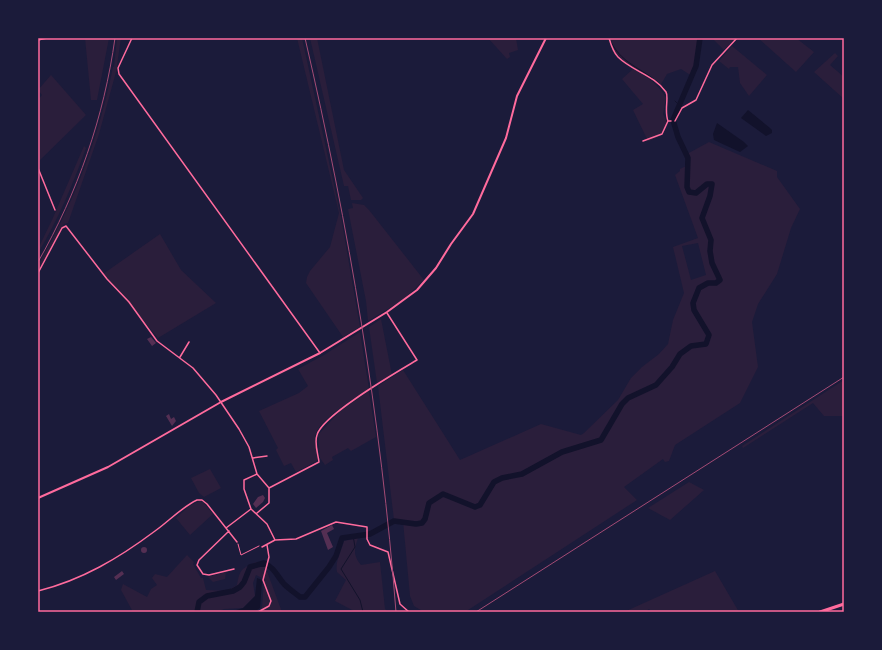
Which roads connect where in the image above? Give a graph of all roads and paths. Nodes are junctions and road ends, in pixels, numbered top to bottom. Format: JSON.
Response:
{"nodes":[{"id":1,"x":47,"y":38,"type":"edge"},
{"id":2,"x":132,"y":38,"type":"edge"},
{"id":3,"x":546,"y":38,"type":"edge"},
{"id":4,"x":608,"y":38,"type":"edge"},
{"id":5,"x":737,"y":38,"type":"edge"},
{"id":6,"x":38,"y":40,"type":"edge"},
{"id":7,"x":671,"y":121,"type":"dead end"},
{"id":8,"x":675,"y":121,"type":"dead end"},
{"id":9,"x":668,"y":122,"type":"junction"},
{"id":10,"x":643,"y":141,"type":"dead end"},
{"id":11,"x":38,"y":168,"type":"edge"},
{"id":12,"x":56,"y":210,"type":"dead end"},
{"id":13,"x":38,"y":273,"type":"edge"},
{"id":14,"x":387,"y":312,"type":"junction"},
{"id":15,"x":189,"y":342,"type":"dead end"},
{"id":16,"x":320,"y":353,"type":"junction"},
{"id":17,"x":180,"y":358,"type":"junction"},
{"id":18,"x":221,"y":402,"type":"junction"},
{"id":19,"x":267,"y":456,"type":"dead end"},
{"id":20,"x":253,"y":458,"type":"junction"},
{"id":21,"x":258,"y":474,"type":"junction"},
{"id":22,"x":269,"y":488,"type":"junction"},
{"id":23,"x":38,"y":498,"type":"edge"},
{"id":24,"x":251,"y":509,"type":"junction"},
{"id":25,"x":257,"y":513,"type":"junction"},
{"id":26,"x":226,"y":528,"type":"junction"},
{"id":27,"x":229,"y":531,"type":"junction"},
{"id":28,"x":275,"y":540,"type":"junction"},
{"id":29,"x":237,"y":542,"type":"joint"},
{"id":30,"x":267,"y":545,"type":"junction"},
{"id":31,"x":262,"y":547,"type":"joint"},
{"id":32,"x":234,"y":569,"type":"dead end"},
{"id":33,"x":38,"y":591,"type":"edge"},
{"id":34,"x":844,"y":604,"type":"edge"},
{"id":35,"x":258,"y":612,"type":"edge"},
{"id":36,"x":409,"y":612,"type":"edge"},
{"id":37,"x":820,"y":612,"type":"edge"}],
"edges":[{"from":1,"to":6,"type":"street"},
{"from":2,"to":16,"type":"street"},
{"from":3,"to":14,"type":"street"},
{"from":4,"to":9,"type":"street"},
{"from":5,"to":8,"type":"street"},
{"from":7,"to":9,"type":"street"},
{"from":9,"to":10,"type":"street"},
{"from":11,"to":12,"type":"street"},
{"from":13,"to":17,"type":"street"},
{"from":14,"to":16,"type":"street"},
{"from":14,"to":22,"type":"street"},
{"from":15,"to":17,"type":"street"},
{"from":16,"to":18,"type":"street"},
{"from":17,"to":18,"type":"street"},
{"from":18,"to":20,"type":"street"},
{"from":18,"to":23,"type":"street"},
{"from":19,"to":20,"type":"street"},
{"from":20,"to":21,"type":"street"},
{"from":21,"to":22,"type":"street"},
{"from":21,"to":24,"type":"street"},
{"from":22,"to":25,"type":"street"},
{"from":24,"to":25,"type":"street"},
{"from":24,"to":26,"type":"street"},
{"from":25,"to":28,"type":"street"},
{"from":26,"to":27,"type":"street"},
{"from":26,"to":33,"type":"street"},
{"from":27,"to":29,"type":"street"},
{"from":27,"to":32,"type":"street"},
{"from":28,"to":30,"type":"street"},
{"from":28,"to":36,"type":"street"},
{"from":29,"to":31,"type":"path"},
{"from":30,"to":31,"type":"street"},
{"from":30,"to":35,"type":"street"},
{"from":34,"to":37,"type":"main road"}]}
